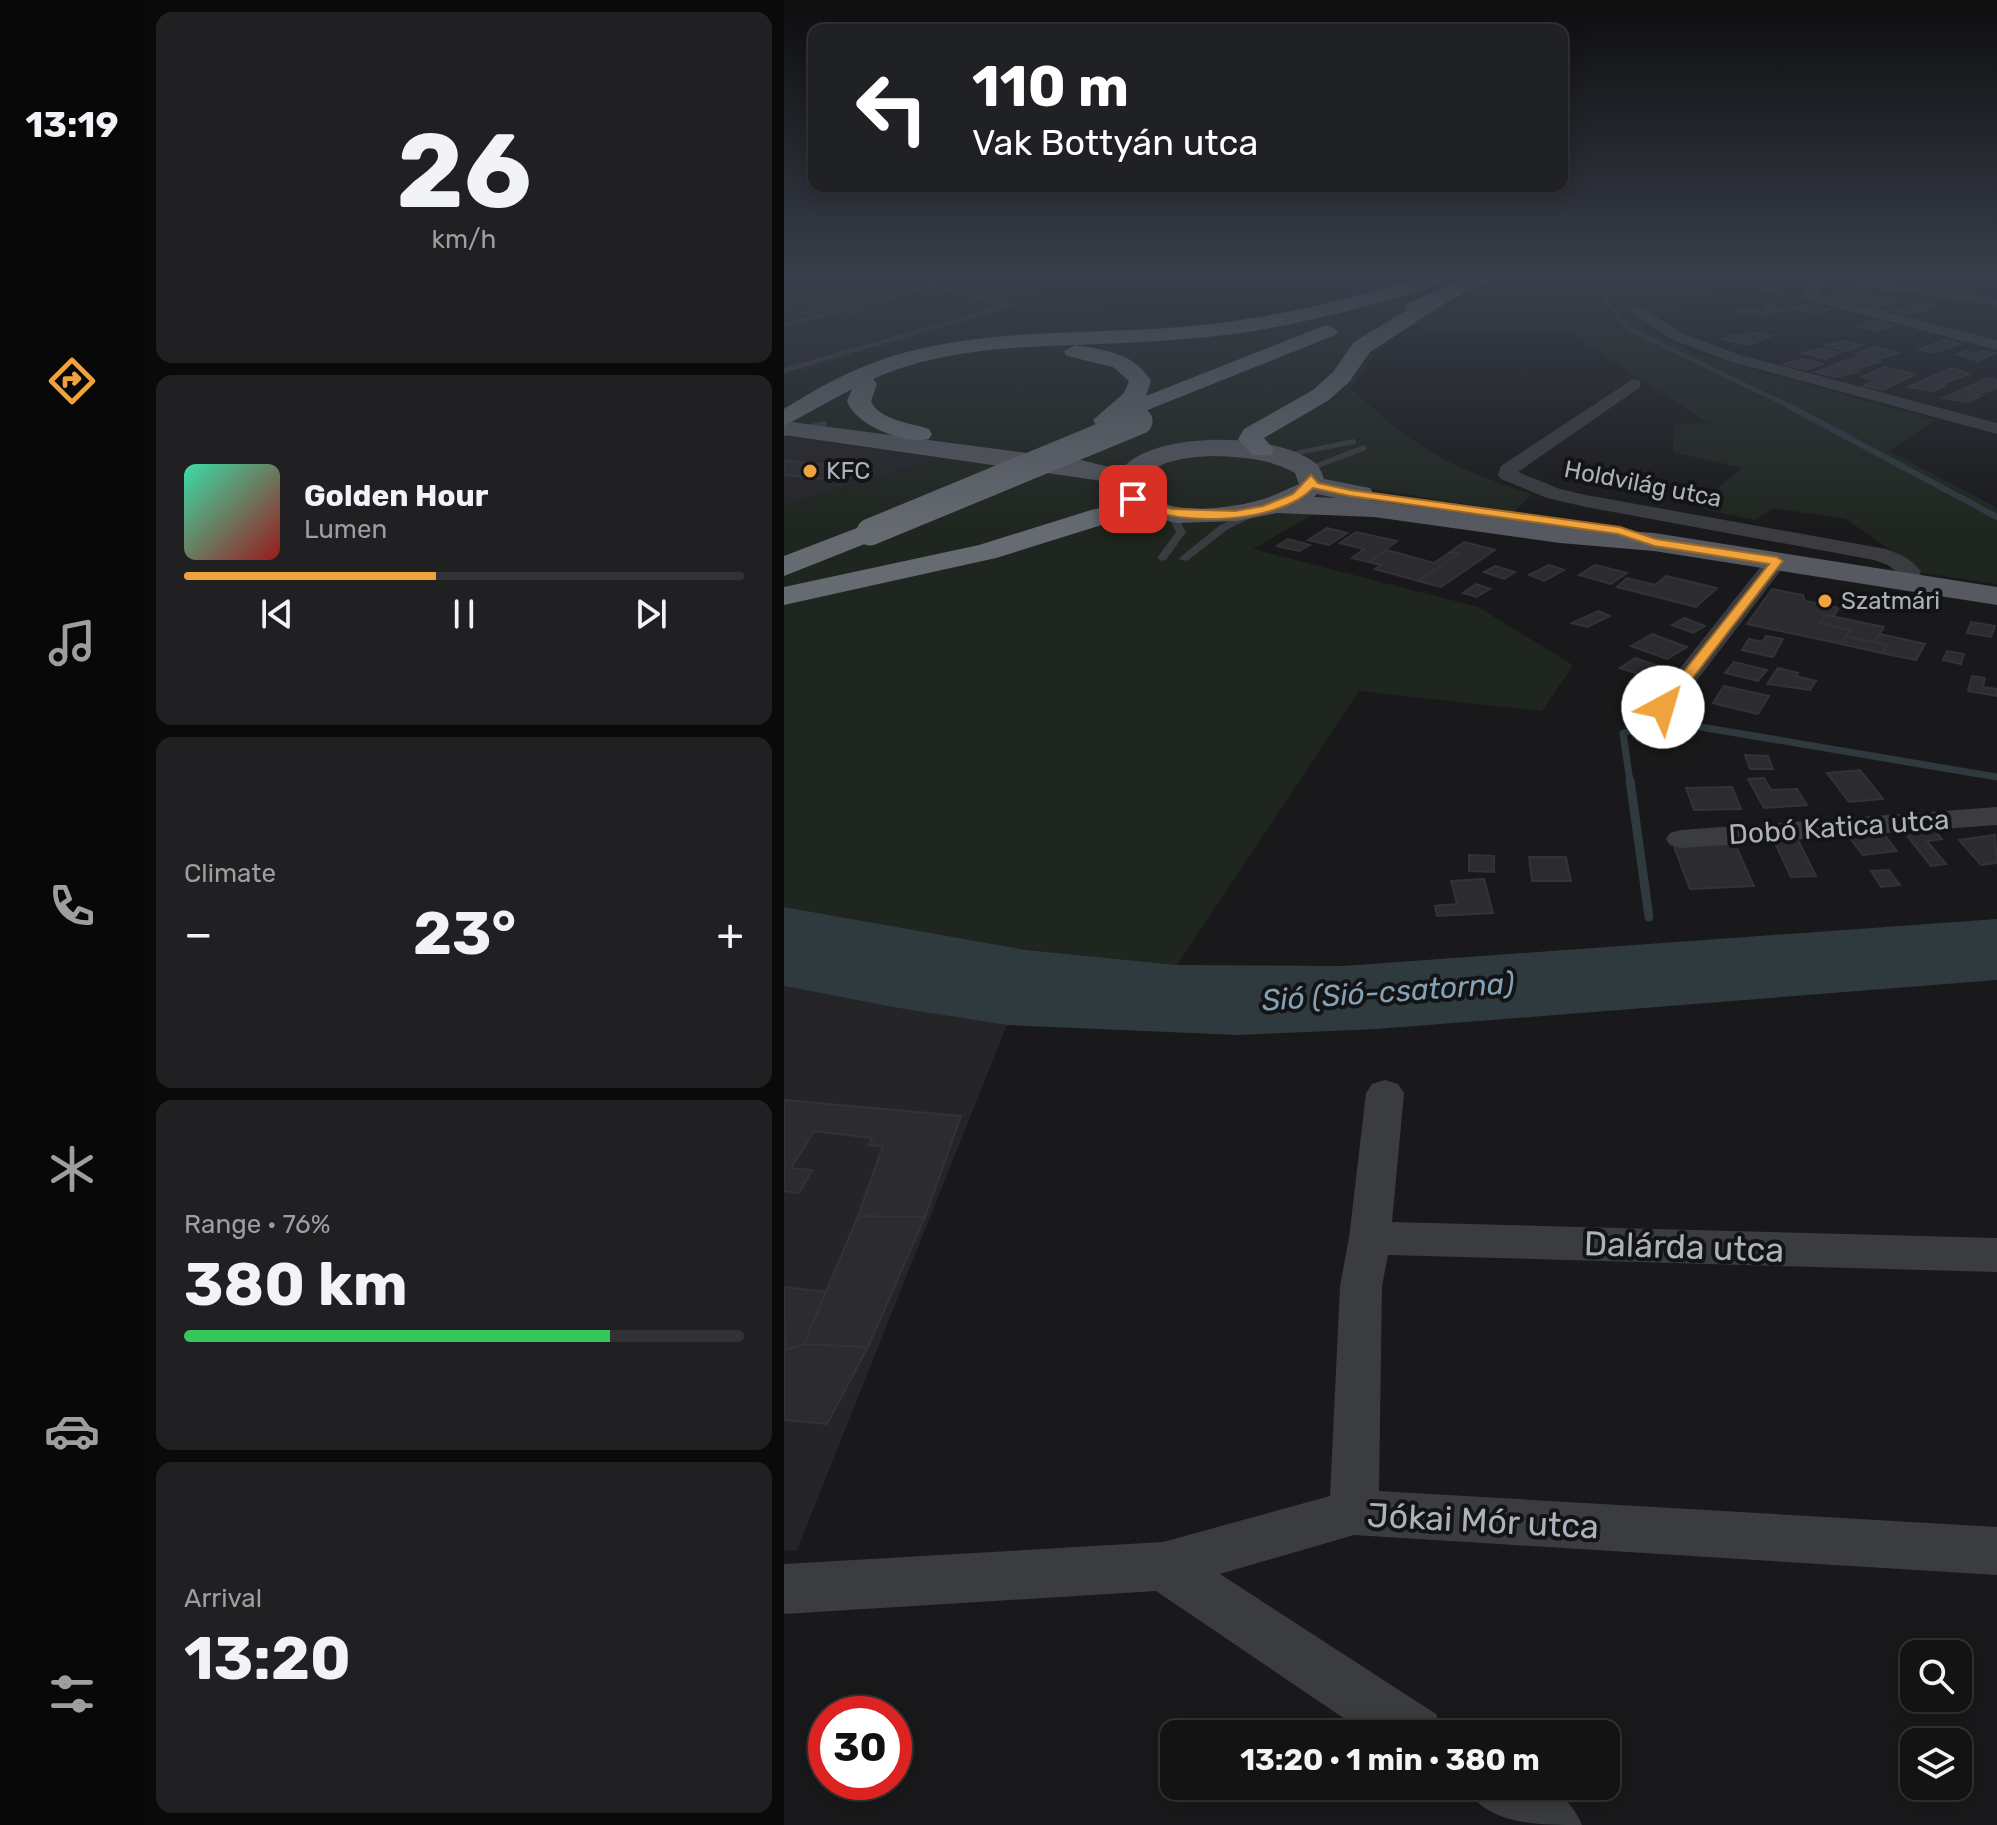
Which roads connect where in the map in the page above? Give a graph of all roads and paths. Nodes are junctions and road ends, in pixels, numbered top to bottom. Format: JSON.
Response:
{"nodes":[{"id":1,"x":815,"y":362,"type":"edge"},
{"id":2,"x":902,"y":362,"type":"edge"},
{"id":3,"x":926,"y":362,"type":"edge"},
{"id":4,"x":1118,"y":362,"type":"edge"},
{"id":5,"x":1249,"y":362,"type":"edge"},
{"id":6,"x":1271,"y":362,"type":"edge"},
{"id":7,"x":1351,"y":362,"type":"edge"},
{"id":8,"x":1749,"y":362,"type":"edge"},
{"id":9,"x":784,"y":371,"type":"edge"},
{"id":10,"x":866,"y":384,"type":"junction"},
{"id":11,"x":1633,"y":384,"type":"dead end"},
{"id":12,"x":1105,"y":420,"type":"junction"},
{"id":13,"x":788,"y":421,"type":"edge"},
{"id":14,"x":1997,"y":429,"type":"edge"},
{"id":15,"x":920,"y":434,"type":"junction"},
{"id":16,"x":1353,"y":442,"type":"dead end"},
{"id":17,"x":1363,"y":448,"type":"dead end"},
{"id":18,"x":1271,"y":452,"type":"junction"},
{"id":19,"x":1160,"y":457,"type":"junction"},
{"id":20,"x":1309,"y":474,"type":"junction"},
{"id":21,"x":1124,"y":483,"type":"junction"},
{"id":22,"x":1273,"y":507,"type":"junction"},
{"id":23,"x":1165,"y":519,"type":"junction"},
{"id":24,"x":858,"y":528,"type":"junction"},
{"id":25,"x":1654,"y":542,"type":"junction"},
{"id":26,"x":784,"y":549,"type":"edge"},
{"id":27,"x":1162,"y":558,"type":"dead end"},
{"id":28,"x":1183,"y":559,"type":"dead end"},
{"id":29,"x":1777,"y":561,"type":"junction"},
{"id":30,"x":784,"y":567,"type":"edge"},
{"id":31,"x":1908,"y":582,"type":"junction"},
{"id":32,"x":784,"y":596,"type":"edge"},
{"id":33,"x":1997,"y":596,"type":"edge"},
{"id":34,"x":1663,"y":707,"type":"dead end"},
{"id":35,"x":1997,"y":816,"type":"edge"},
{"id":36,"x":1681,"y":839,"type":"dead end"},
{"id":37,"x":1385,"y":1093,"type":"dead end"},
{"id":38,"x":1370,"y":1238,"type":"junction"},
{"id":39,"x":1997,"y":1255,"type":"edge"},
{"id":40,"x":1354,"y":1512,"type":"junction"},
{"id":41,"x":1997,"y":1551,"type":"edge"},
{"id":42,"x":1163,"y":1566,"type":"junction"},
{"id":43,"x":784,"y":1589,"type":"edge"},
{"id":44,"x":1395,"y":1720,"type":"edge"},
{"id":45,"x":1515,"y":1800,"type":"edge"},
{"id":46,"x":1553,"y":1825,"type":"edge"}],
"edges":[{"from":1,"to":9,"type":"lane"},
{"from":2,"to":13,"type":"highway"},
{"from":3,"to":10,"type":"highway"},
{"from":4,"to":12,"type":"highway"},
{"from":5,"to":12,"type":"highway"},
{"from":6,"to":24,"type":"highway","bridge":true},
{"from":7,"to":18,"type":"highway"},
{"from":8,"to":14,"type":"street"},
{"from":10,"to":13,"type":"highway"},
{"from":10,"to":15,"type":"highway"},
{"from":11,"to":31,"type":"street","name":"Holdvilág utca"},
{"from":12,"to":24,"type":"highway"},
{"from":13,"to":15,"type":"main road"},
{"from":13,"to":21,"type":"main road"},
{"from":15,"to":19,"type":"main road"},
{"from":16,"to":18,"type":"lane"},
{"from":17,"to":20,"type":"lane"},
{"from":18,"to":19,"type":"main road"},
{"from":18,"to":20,"type":"main road"},
{"from":19,"to":21,"type":"main road"},
{"from":20,"to":22,"type":"main road"},
{"from":20,"to":25,"type":"main road"},
{"from":21,"to":23,"type":"main road"},
{"from":22,"to":23,"type":"main road"},
{"from":22,"to":25,"type":"main road"},
{"from":22,"to":28,"type":"lane"},
{"from":23,"to":27,"type":"lane"},
{"from":23,"to":32,"type":"highway"},
{"from":24,"to":26,"type":"highway"},
{"from":24,"to":30,"type":"highway"},
{"from":25,"to":29,"type":"main road"},
{"from":29,"to":31,"type":"main road"},
{"from":29,"to":34,"type":"street"},
{"from":31,"to":33,"type":"main road"},
{"from":35,"to":36,"type":"street","name":"Dobó Katica utca"},
{"from":37,"to":38,"type":"street"},
{"from":38,"to":39,"type":"street","name":"Dalárda utca"},
{"from":38,"to":40,"type":"street"},
{"from":40,"to":41,"type":"street","name":"Jókai Mór utca"},
{"from":40,"to":42,"type":"street","name":"Jókai Mór utca"},
{"from":42,"to":43,"type":"street","name":"Jókai Mór utca"},
{"from":42,"to":44,"type":"street"},
{"from":45,"to":46,"type":"street"}]}
